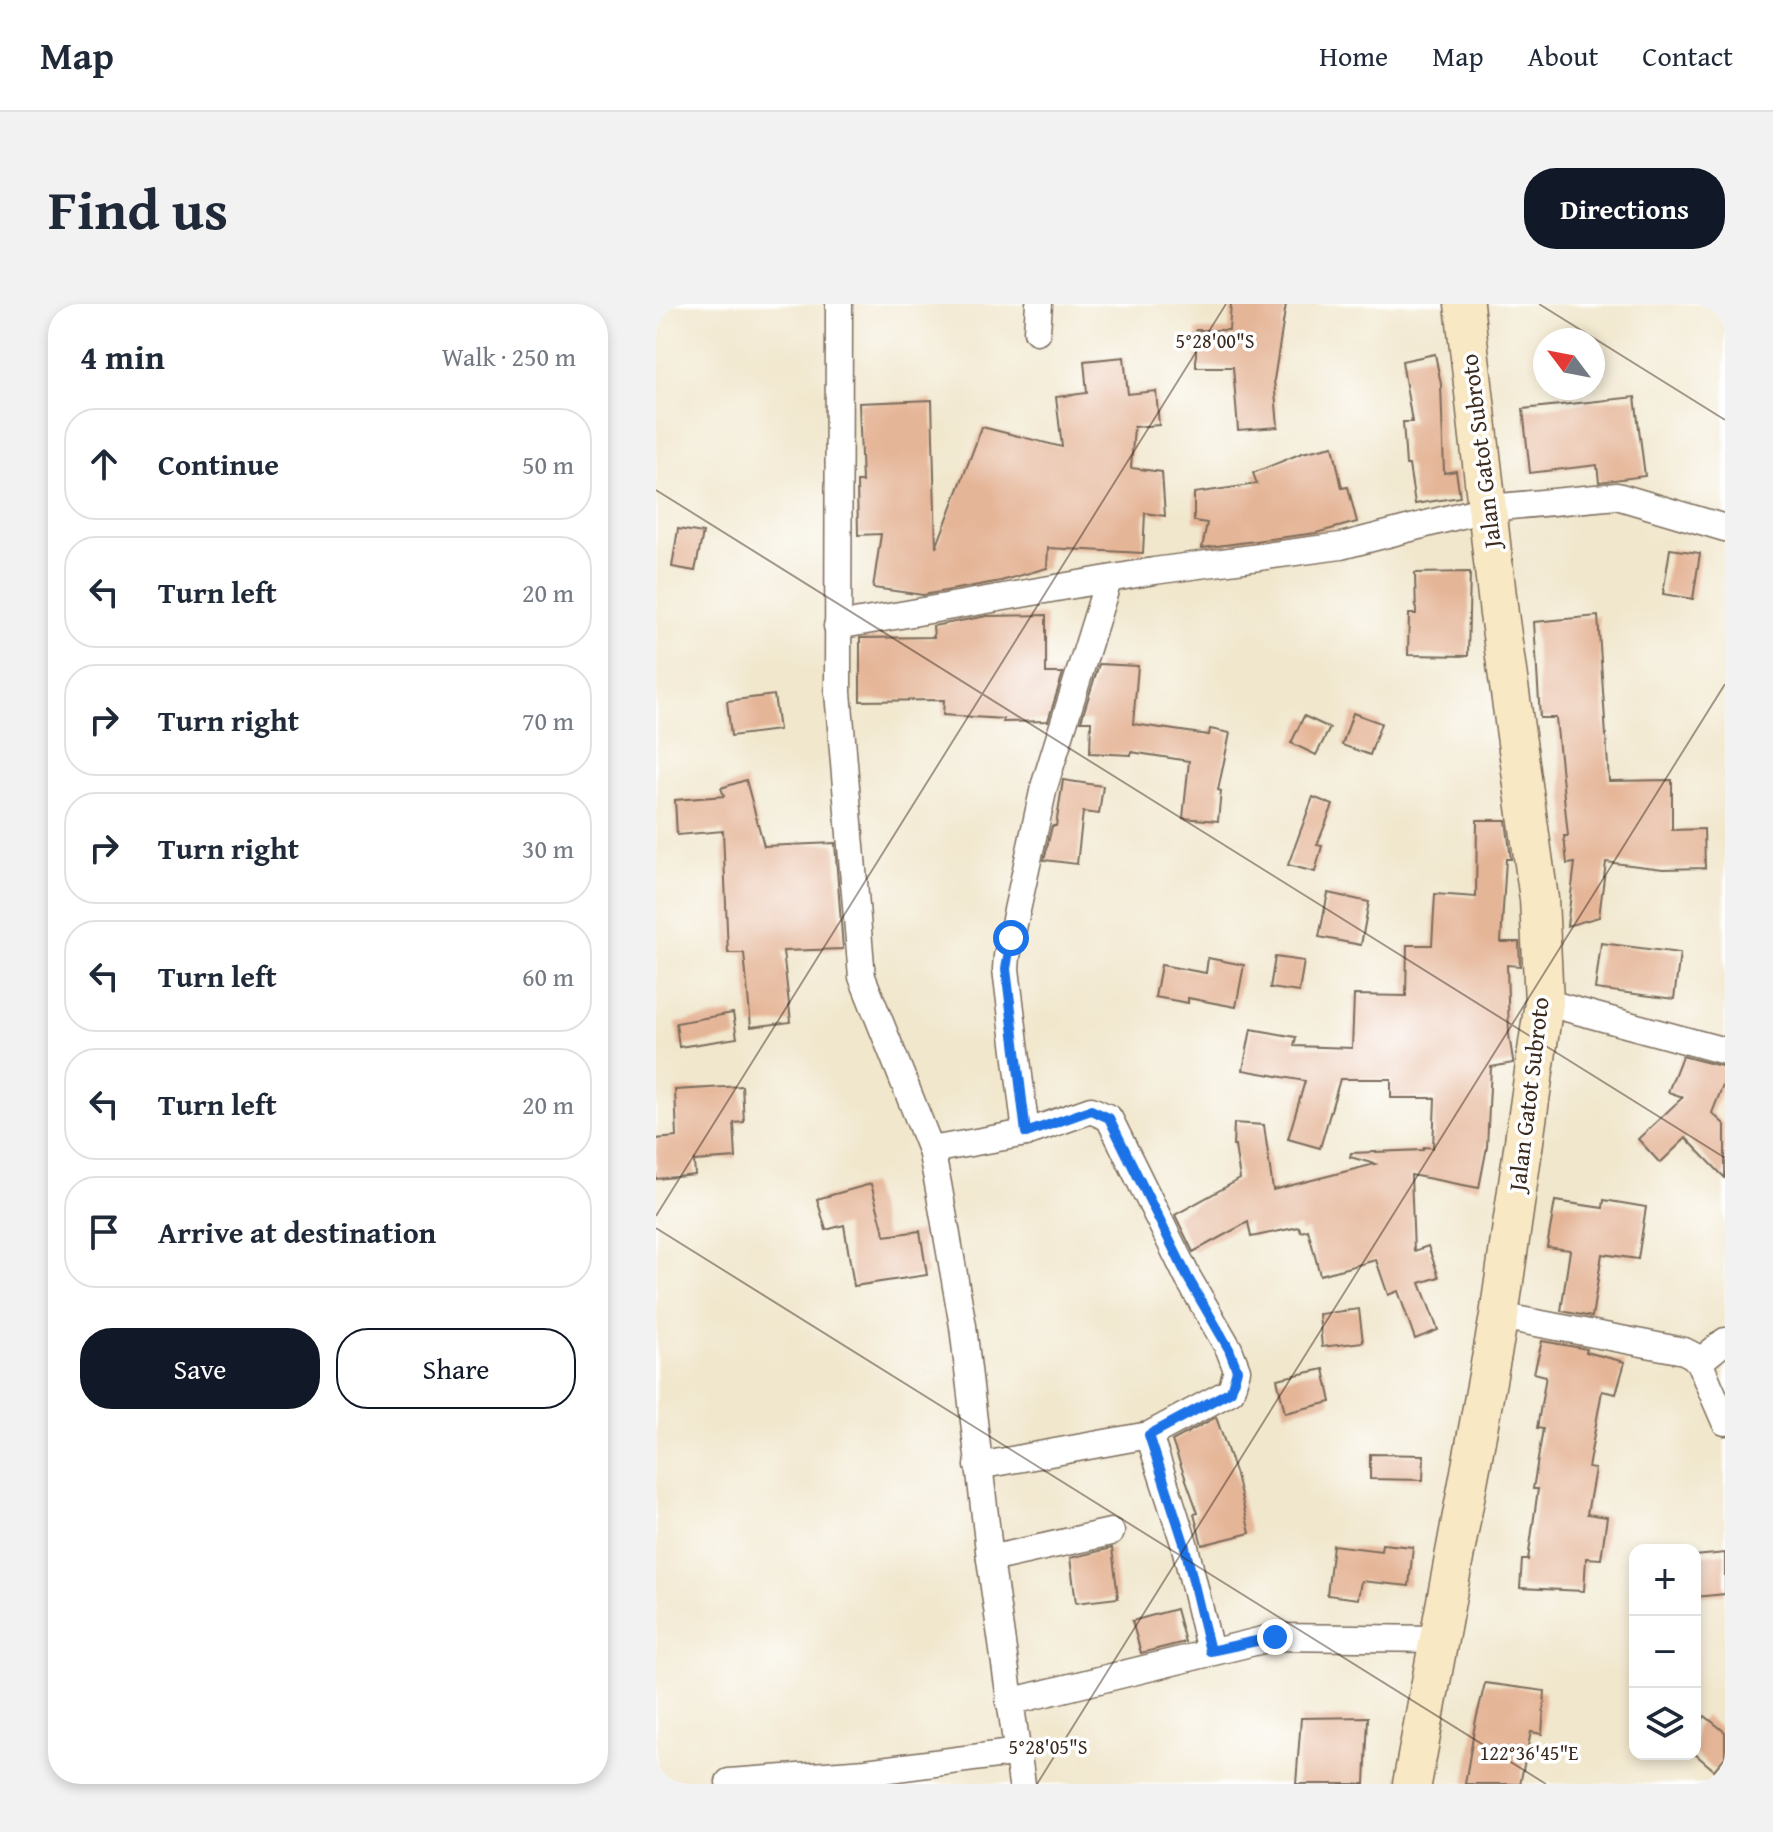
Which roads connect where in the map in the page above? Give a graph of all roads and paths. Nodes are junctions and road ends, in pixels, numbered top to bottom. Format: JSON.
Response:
{"nodes":[{"id":1,"x":839,"y":304,"type":"edge"},
{"id":2,"x":1039,"y":304,"type":"edge"},
{"id":3,"x":1464,"y":304,"type":"edge"},
{"id":4,"x":1037,"y":331,"type":"dead end"},
{"id":5,"x":1489,"y":508,"type":"junction"},
{"id":6,"x":1725,"y":528,"type":"edge"},
{"id":7,"x":1108,"y":581,"type":"junction"},
{"id":8,"x":837,"y":626,"type":"junction"},
{"id":9,"x":1544,"y":1002,"type":"junction"},
{"id":10,"x":1725,"y":1051,"type":"edge"},
{"id":11,"x":1026,"y":1133,"type":"junction"},
{"id":12,"x":931,"y":1150,"type":"junction"},
{"id":13,"x":1499,"y":1316,"type":"junction"},
{"id":14,"x":1725,"y":1341,"type":"edge"},
{"id":15,"x":1699,"y":1362,"type":"junction"},
{"id":16,"x":1725,"y":1422,"type":"edge"},
{"id":17,"x":1149,"y":1435,"type":"junction"},
{"id":18,"x":978,"y":1466,"type":"junction"},
{"id":19,"x":1111,"y":1532,"type":"dead end"},
{"id":20,"x":990,"y":1559,"type":"junction"},
{"id":21,"x":1440,"y":1639,"type":"junction"},
{"id":22,"x":1210,"y":1651,"type":"junction"},
{"id":23,"x":1009,"y":1702,"type":"junction"},
{"id":24,"x":1019,"y":1752,"type":"junction"},
{"id":25,"x":729,"y":1782,"type":"dead end"},
{"id":26,"x":1022,"y":1784,"type":"edge"},
{"id":27,"x":1412,"y":1784,"type":"edge"}],
"edges":[{"from":1,"to":8,"type":"street"},
{"from":2,"to":4,"type":"street"},
{"from":3,"to":5,"type":"main road","name":"Jalan Gatot Subroto"},
{"from":5,"to":6,"type":"street"},
{"from":5,"to":7,"type":"street"},
{"from":5,"to":9,"type":"main road","name":"Jalan Gatot Subroto"},
{"from":7,"to":8,"type":"street"},
{"from":7,"to":11,"type":"street"},
{"from":8,"to":12,"type":"street"},
{"from":9,"to":10,"type":"street"},
{"from":9,"to":13,"type":"main road","name":"Jalan Gatot Subroto"},
{"from":11,"to":12,"type":"street"},
{"from":11,"to":17,"type":"street"},
{"from":12,"to":18,"type":"street"},
{"from":13,"to":15,"type":"street"},
{"from":13,"to":21,"type":"main road","name":"Jalan Gatot Subroto"},
{"from":14,"to":15,"type":"street"},
{"from":15,"to":16,"type":"street"},
{"from":17,"to":18,"type":"street"},
{"from":17,"to":22,"type":"street"},
{"from":18,"to":20,"type":"street"},
{"from":19,"to":20,"type":"street"},
{"from":20,"to":23,"type":"street"},
{"from":21,"to":22,"type":"street"},
{"from":21,"to":27,"type":"main road","name":"Jalan Gatot Subroto"},
{"from":22,"to":23,"type":"street"},
{"from":23,"to":24,"type":"street"},
{"from":24,"to":25,"type":"street"},
{"from":24,"to":26,"type":"street"}]}
